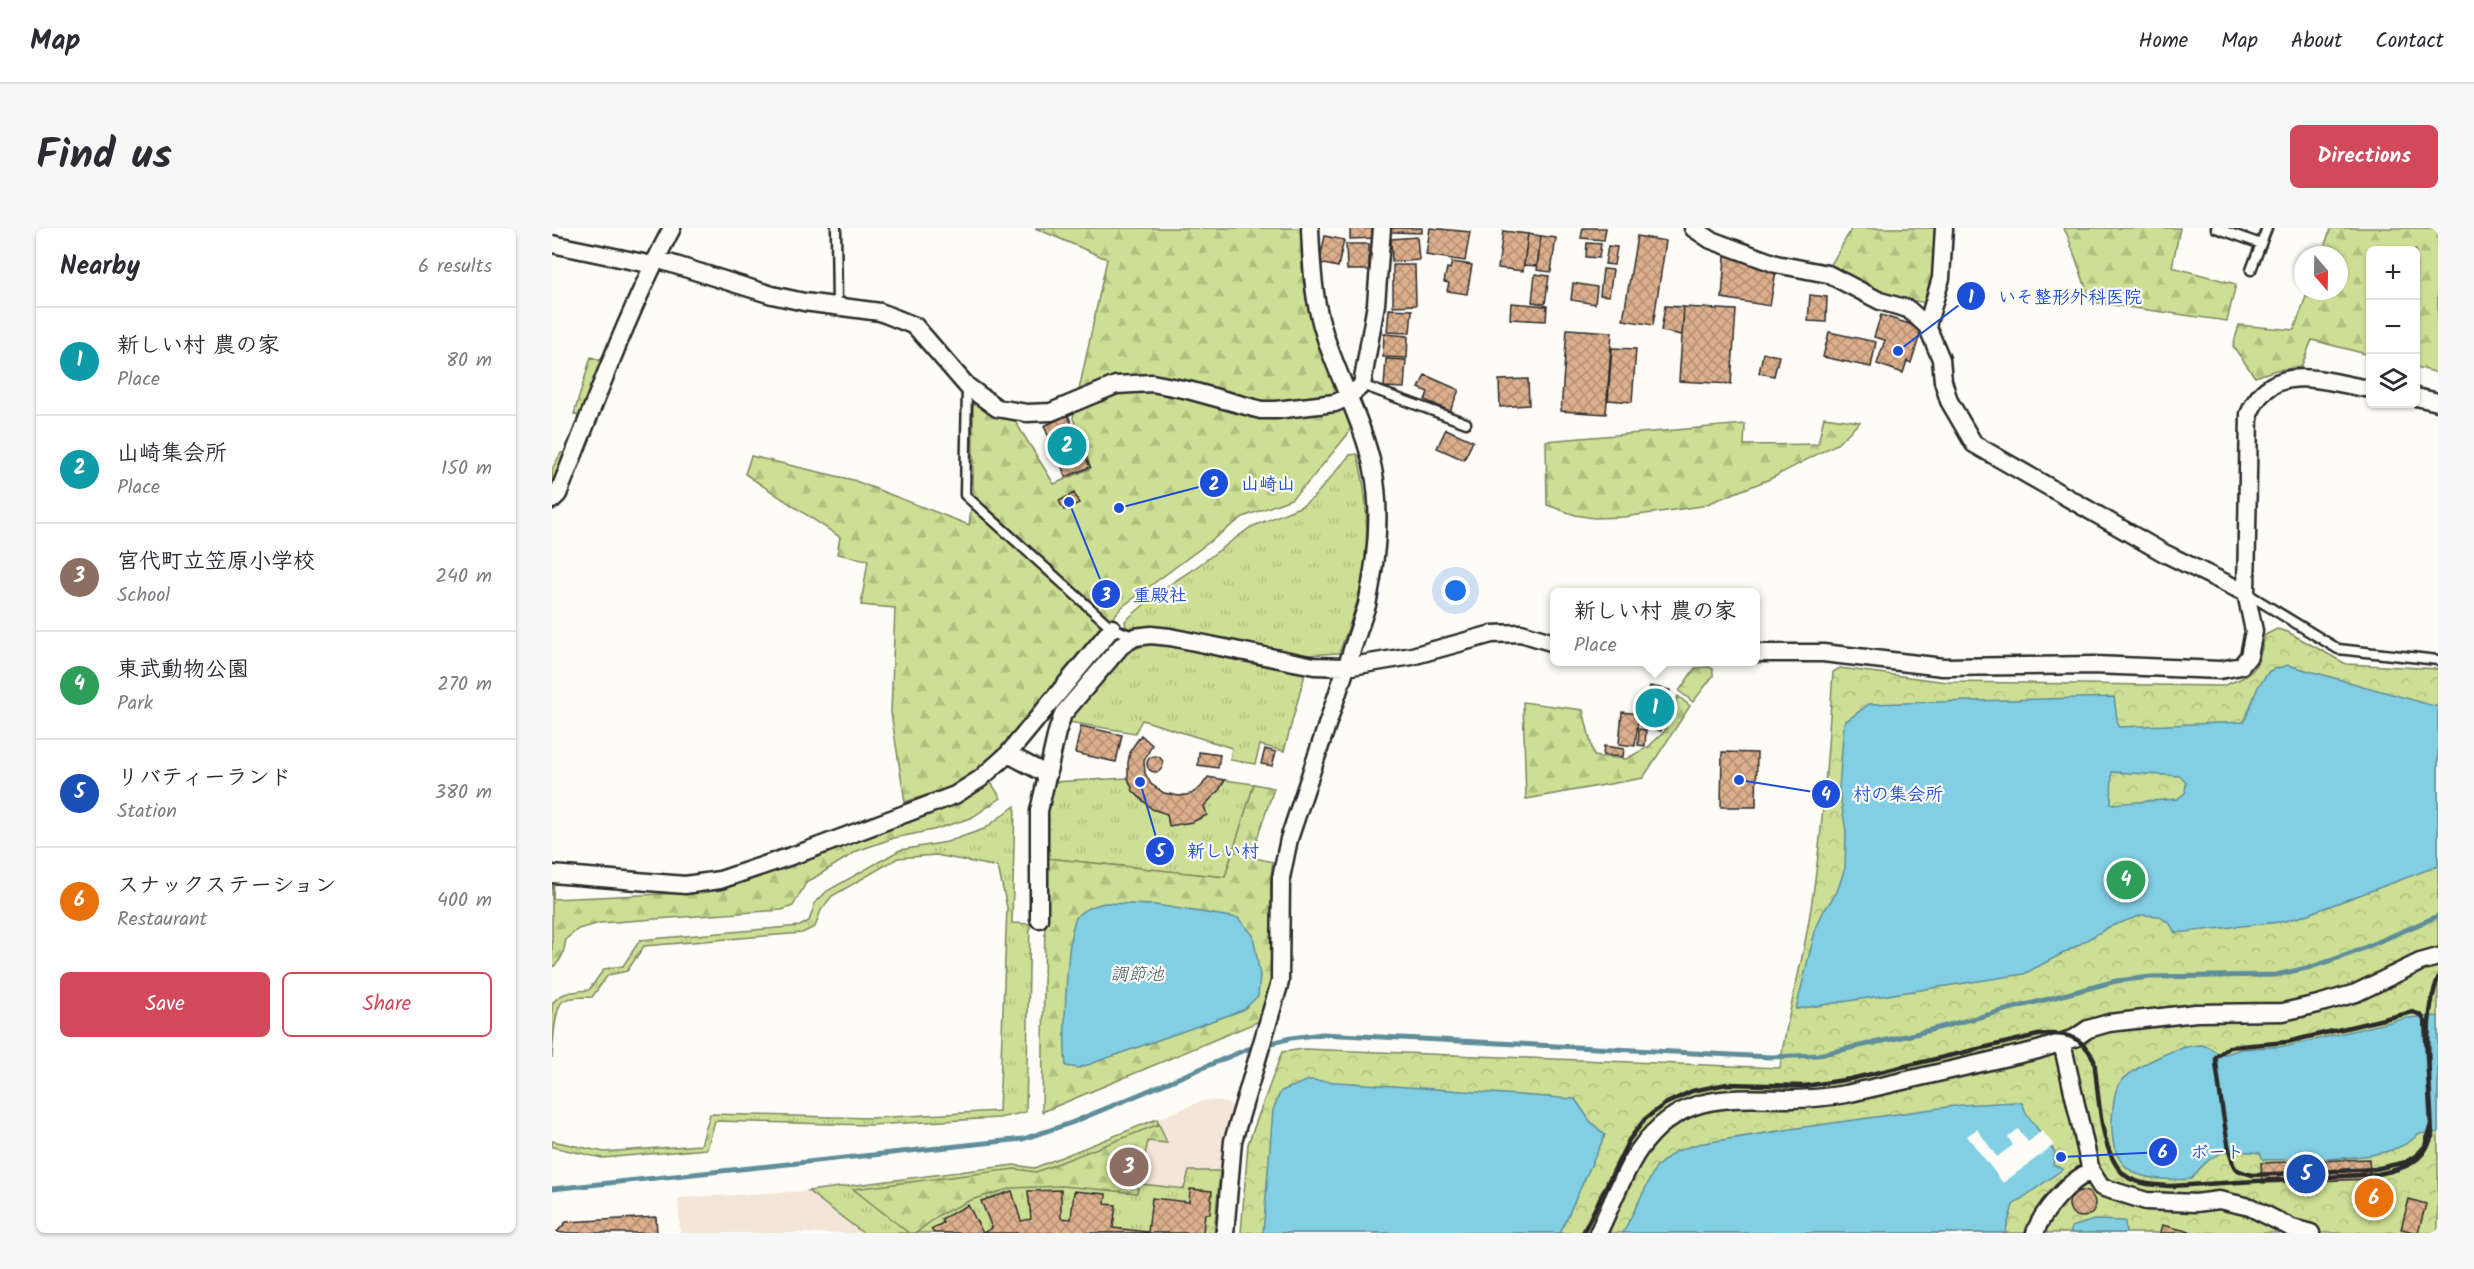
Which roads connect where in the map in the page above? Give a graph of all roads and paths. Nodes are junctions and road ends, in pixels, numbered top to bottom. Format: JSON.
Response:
{"nodes":[{"id":1,"x":672,"y":228,"type":"edge"},
{"id":2,"x":836,"y":228,"type":"edge"},
{"id":3,"x":1310,"y":228,"type":"edge"},
{"id":4,"x":1382,"y":228,"type":"edge"},
{"id":5,"x":1693,"y":228,"type":"edge"},
{"id":6,"x":1944,"y":228,"type":"edge"},
{"id":7,"x":2216,"y":228,"type":"edge"},
{"id":8,"x":2267,"y":228,"type":"edge"},
{"id":9,"x":552,"y":244,"type":"edge"},
{"id":10,"x":2261,"y":244,"type":"junction"},
{"id":11,"x":654,"y":262,"type":"junction"},
{"id":12,"x":2251,"y":270,"type":"dead end"},
{"id":13,"x":837,"y":306,"type":"junction"},
{"id":14,"x":1927,"y":326,"type":"junction"},
{"id":15,"x":1362,"y":385,"type":"junction"},
{"id":16,"x":967,"y":386,"type":"junction"},
{"id":17,"x":2366,"y":388,"type":"edge"},
{"id":18,"x":1348,"y":396,"type":"junction"},
{"id":19,"x":2420,"y":398,"type":"edge"},
{"id":20,"x":2438,"y":402,"type":"edge"},
{"id":21,"x":1466,"y":423,"type":"dead end"},
{"id":22,"x":552,"y":500,"type":"edge"},
{"id":23,"x":2246,"y":592,"type":"junction"},
{"id":24,"x":1112,"y":628,"type":"junction"},
{"id":25,"x":1135,"y":637,"type":"junction"},
{"id":26,"x":1550,"y":642,"type":"edge"},
{"id":27,"x":1760,"y":653,"type":"edge"},
{"id":28,"x":2438,"y":660,"type":"edge"},
{"id":29,"x":1346,"y":667,"type":"junction"},
{"id":30,"x":1008,"y":754,"type":"junction"},
{"id":31,"x":1048,"y":775,"type":"junction"},
{"id":32,"x":552,"y":874,"type":"edge"},
{"id":33,"x":1039,"y":919,"type":"dead end"},
{"id":34,"x":2438,"y":957,"type":"edge"},
{"id":35,"x":2062,"y":1043,"type":"junction"},
{"id":36,"x":2091,"y":1171,"type":"junction"},
{"id":37,"x":1225,"y":1233,"type":"edge"},
{"id":38,"x":1598,"y":1233,"type":"edge"},
{"id":39,"x":2035,"y":1233,"type":"edge"},
{"id":40,"x":2311,"y":1233,"type":"edge"}],
"edges":[{"from":1,"to":11,"type":"street"},
{"from":2,"to":13,"type":"lane"},
{"from":3,"to":18,"type":"street"},
{"from":4,"to":15,"type":"street"},
{"from":5,"to":14,"type":"street"},
{"from":6,"to":14,"type":"street"},
{"from":7,"to":10,"type":"lane"},
{"from":8,"to":10,"type":"lane"},
{"from":9,"to":11,"type":"street"},
{"from":10,"to":12,"type":"lane"},
{"from":11,"to":13,"type":"street"},
{"from":11,"to":22,"type":"street"},
{"from":13,"to":16,"type":"street"},
{"from":14,"to":23,"type":"street"},
{"from":15,"to":18,"type":"street"},
{"from":15,"to":21,"type":"lane"},
{"from":16,"to":18,"type":"street"},
{"from":16,"to":24,"type":"lane"},
{"from":17,"to":23,"type":"street"},
{"from":18,"to":29,"type":"street"},
{"from":19,"to":20,"type":"street"},
{"from":23,"to":27,"type":"street"},
{"from":23,"to":28,"type":"lane"},
{"from":24,"to":25,"type":"lane"},
{"from":24,"to":30,"type":"street"},
{"from":25,"to":29,"type":"street"},
{"from":25,"to":31,"type":"street"},
{"from":26,"to":29,"type":"street"},
{"from":29,"to":37,"type":"street"},
{"from":30,"to":31,"type":"street"},
{"from":30,"to":32,"type":"street"},
{"from":31,"to":33,"type":"street"},
{"from":34,"to":35,"type":"street"},
{"from":35,"to":36,"type":"street"},
{"from":35,"to":38,"type":"street"},
{"from":36,"to":39,"type":"street"},
{"from":36,"to":40,"type":"street"}]}
